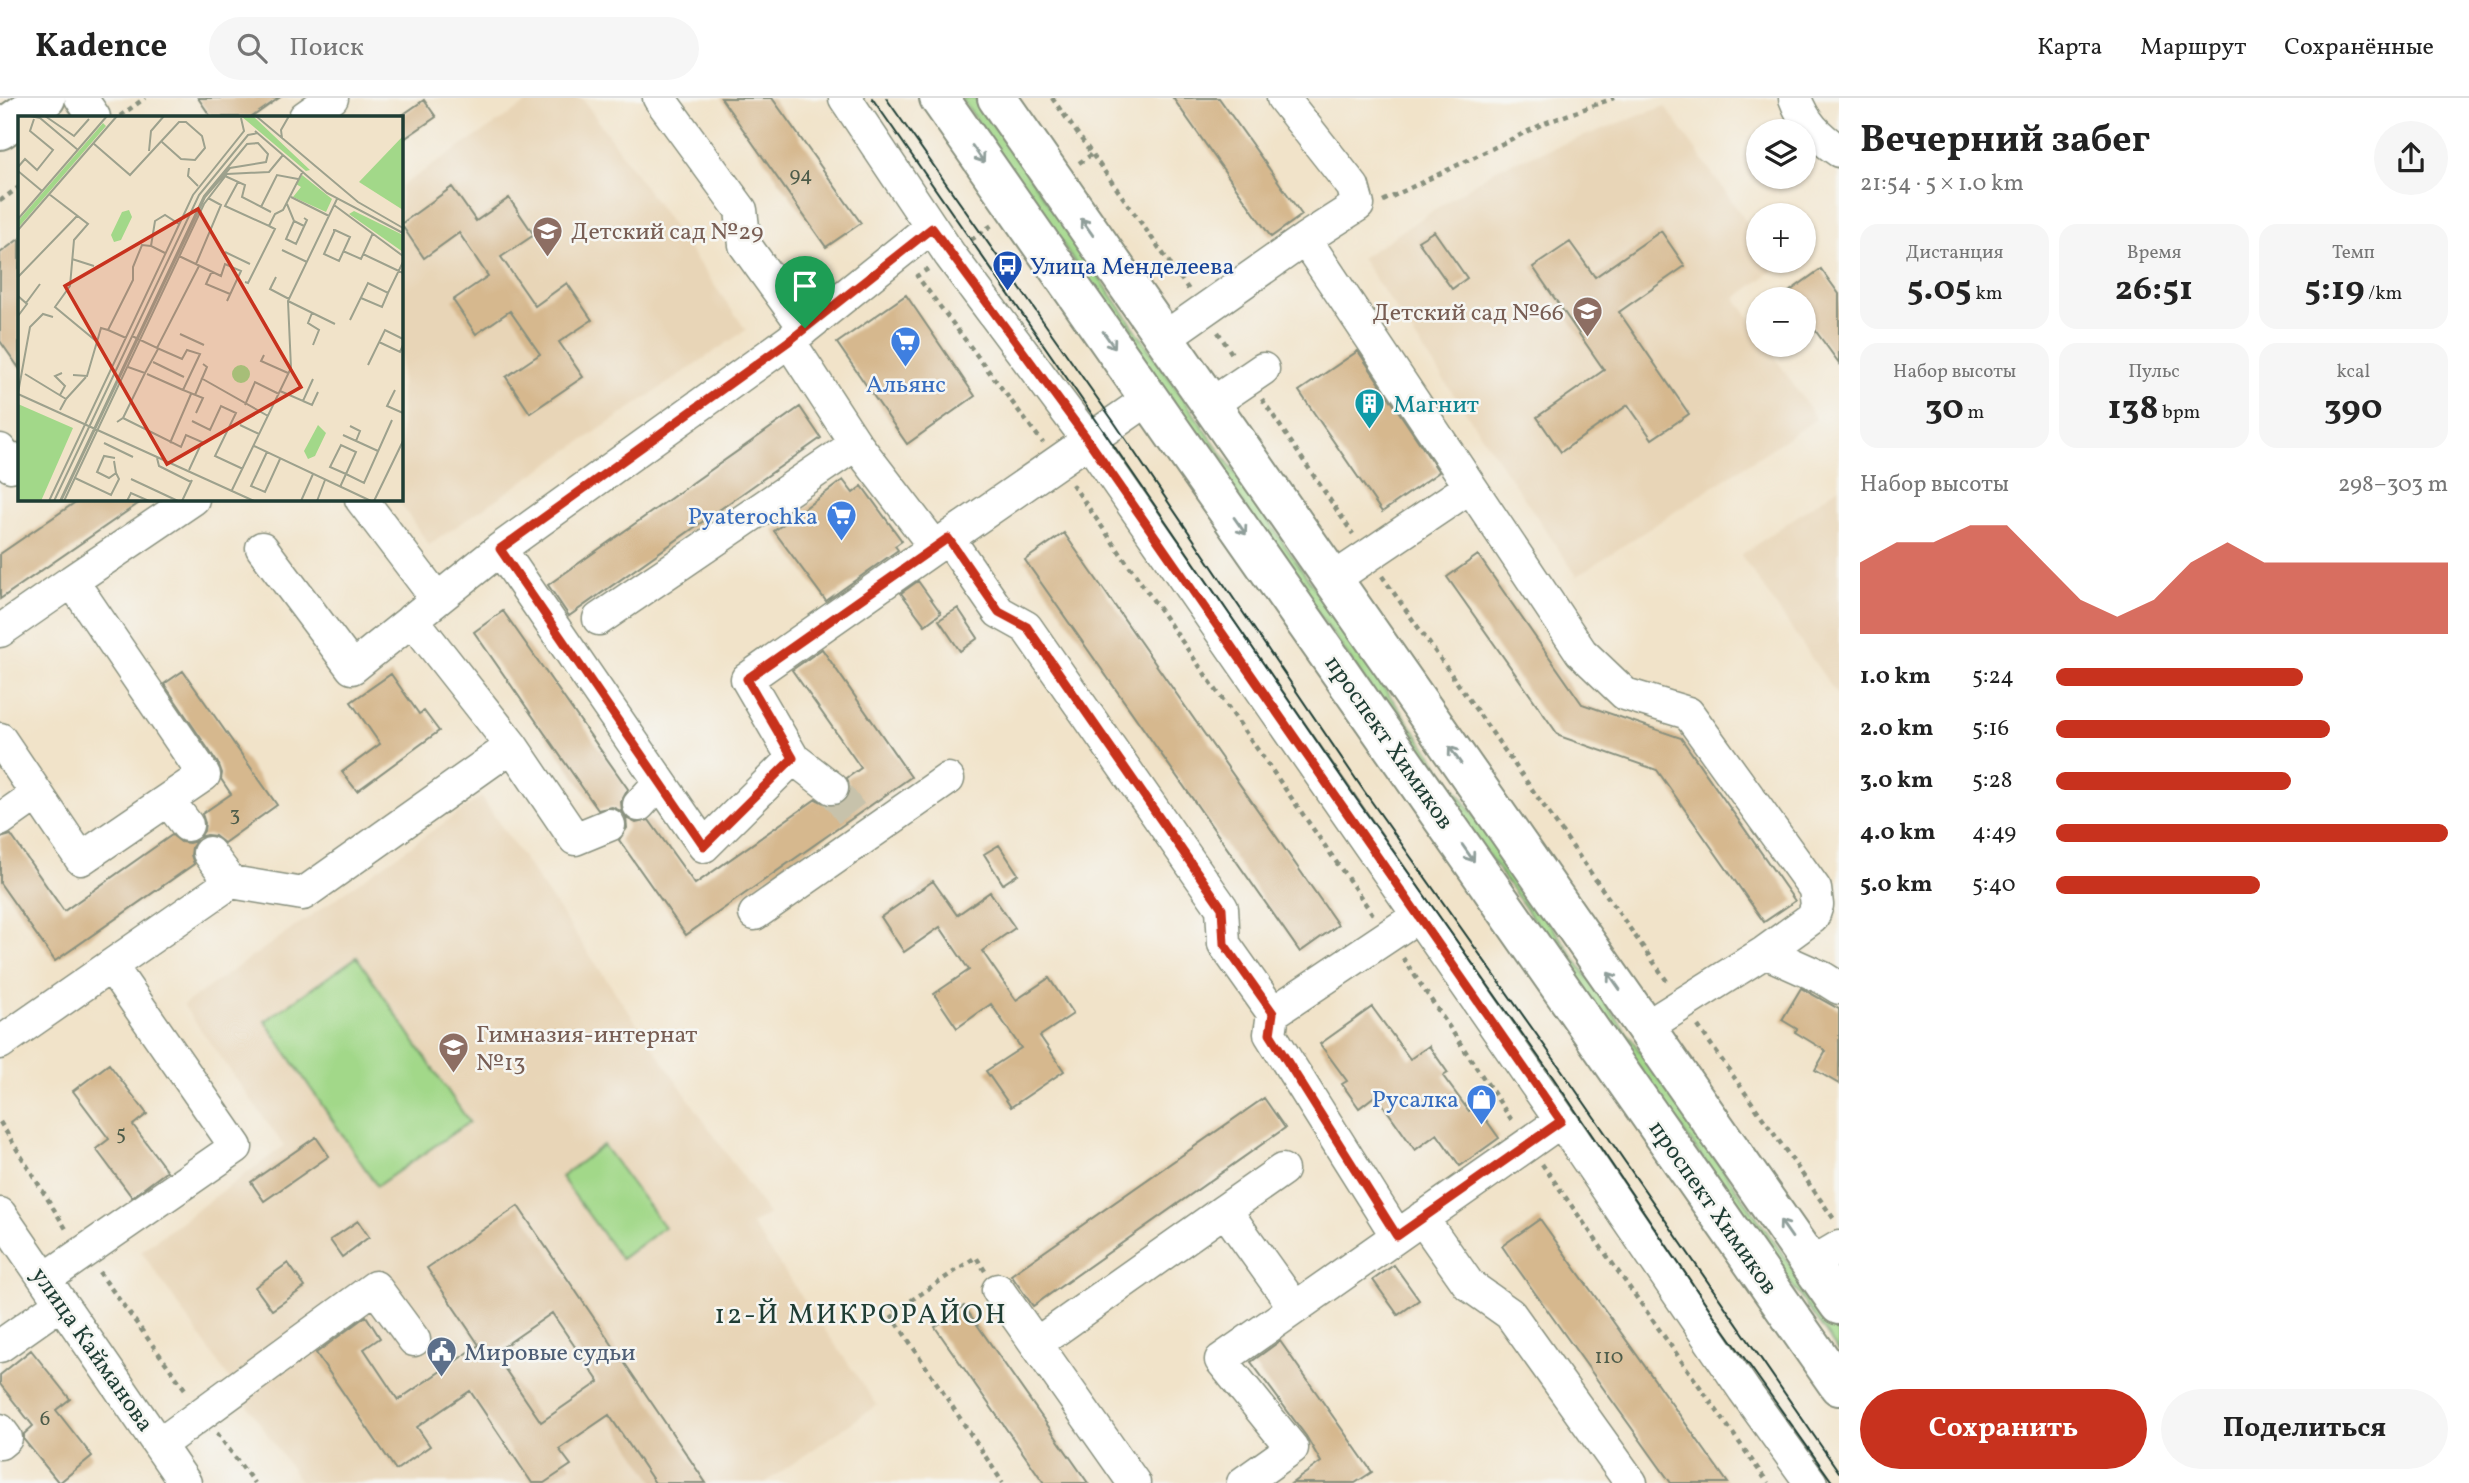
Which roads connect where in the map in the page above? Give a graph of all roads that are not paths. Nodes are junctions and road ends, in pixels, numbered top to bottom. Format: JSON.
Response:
{"nodes":[{"id":1,"x":46,"y":98,"type":"edge"},
{"id":2,"x":80,"y":98,"type":"edge"},
{"id":3,"x":332,"y":98,"type":"edge"},
{"id":4,"x":659,"y":98,"type":"edge"},
{"id":5,"x":845,"y":98,"type":"edge"},
{"id":6,"x":939,"y":98,"type":"edge"},
{"id":7,"x":997,"y":98,"type":"edge"},
{"id":8,"x":1283,"y":98,"type":"edge"},
{"id":9,"x":1795,"y":98,"type":"edge"},
{"id":10,"x":20,"y":116,"type":"edge"},
{"id":11,"x":93,"y":116,"type":"edge"},
{"id":12,"x":306,"y":116,"type":"edge"},
{"id":13,"x":18,"y":117,"type":"edge"},
{"id":14,"x":0,"y":130,"type":"edge"},
{"id":15,"x":1839,"y":151,"type":"edge"},
{"id":16,"x":932,"y":228,"type":"junction"},
{"id":17,"x":1305,"y":239,"type":"junction"},
{"id":18,"x":797,"y":335,"type":"junction"},
{"id":19,"x":1164,"y":338,"type":"junction"},
{"id":20,"x":1256,"y":374,"type":"road end"},
{"id":21,"x":1150,"y":398,"type":"junction"},
{"id":22,"x":1210,"y":405,"type":"junction"},
{"id":23,"x":1088,"y":440,"type":"junction"},
{"id":24,"x":856,"y":444,"type":"junction"},
{"id":25,"x":0,"y":450,"type":"edge"},
{"id":26,"x":18,"y":461,"type":"edge"},
{"id":27,"x":1470,"y":487,"type":"junction"},
{"id":28,"x":192,"y":500,"type":"edge"},
{"id":29,"x":362,"y":500,"type":"edge"},
{"id":30,"x":941,"y":542,"type":"junction"},
{"id":31,"x":262,"y":548,"type":"dead end"},
{"id":32,"x":500,"y":549,"type":"junction"},
{"id":33,"x":1332,"y":580,"type":"junction"},
{"id":34,"x":72,"y":581,"type":"junction"},
{"id":35,"x":437,"y":599,"type":"junction"},
{"id":36,"x":412,"y":619,"type":"junction"},
{"id":37,"x":599,"y":619,"type":"dead end"},
{"id":38,"x":0,"y":631,"type":"edge"},
{"id":39,"x":0,"y":739,"type":"edge"},
{"id":40,"x":512,"y":746,"type":"junction"},
{"id":41,"x":793,"y":758,"type":"junction"},
{"id":42,"x":948,"y":779,"type":"dead end"},
{"id":43,"x":660,"y":782,"type":"junction"},
{"id":44,"x":832,"y":788,"type":"tunnel mouth"},
{"id":45,"x":37,"y":794,"type":"junction"},
{"id":46,"x":168,"y":800,"type":"junction"},
{"id":47,"x":639,"y":805,"type":"dead end"},
{"id":48,"x":0,"y":820,"type":"edge"},
{"id":49,"x":187,"y":825,"type":"dead end"},
{"id":50,"x":609,"y":825,"type":"dead end"},
{"id":51,"x":209,"y":853,"type":"dead end"},
{"id":52,"x":231,"y":882,"type":"junction"},
{"id":53,"x":755,"y":914,"type":"dead end"},
{"id":54,"x":1418,"y":916,"type":"junction"},
{"id":55,"x":1765,"y":952,"type":"junction"},
{"id":56,"x":111,"y":966,"type":"junction"},
{"id":57,"x":1839,"y":988,"type":"edge"},
{"id":58,"x":1273,"y":1013,"type":"junction"},
{"id":59,"x":1646,"y":1027,"type":"junction"},
{"id":60,"x":0,"y":1043,"type":"edge"},
{"id":61,"x":1561,"y":1121,"type":"junction"},
{"id":62,"x":1282,"y":1170,"type":"dead end"},
{"id":63,"x":1225,"y":1210,"type":"junction"},
{"id":64,"x":0,"y":1214,"type":"edge"},
{"id":65,"x":1409,"y":1227,"type":"junction"},
{"id":66,"x":1824,"y":1255,"type":"edge"},
{"id":67,"x":998,"y":1290,"type":"road end"},
{"id":68,"x":53,"y":1291,"type":"junction"},
{"id":69,"x":1839,"y":1305,"type":"edge"},
{"id":70,"x":1295,"y":1308,"type":"junction"},
{"id":71,"x":414,"y":1340,"type":"dead end"},
{"id":72,"x":1036,"y":1344,"type":"junction"},
{"id":73,"x":0,"y":1346,"type":"edge"},
{"id":74,"x":1839,"y":1386,"type":"edge"},
{"id":75,"x":0,"y":1430,"type":"edge"},
{"id":76,"x":0,"y":1443,"type":"edge"},
{"id":77,"x":159,"y":1445,"type":"junction"},
{"id":78,"x":1279,"y":1473,"type":"edge"},
{"id":79,"x":1125,"y":1480,"type":"edge"},
{"id":80,"x":185,"y":1483,"type":"edge"},
{"id":81,"x":1242,"y":1483,"type":"edge"},
{"id":82,"x":1631,"y":1483,"type":"edge"},
{"id":83,"x":1811,"y":1483,"type":"edge"}],
"edges":[{"from":1,"to":10,"type":"main road"},
{"from":2,"to":11,"type":"street"},
{"from":3,"to":12,"type":"street"},
{"from":4,"to":18,"type":"street"},
{"from":5,"to":16,"type":"street"},
{"from":6,"to":21,"type":"main road","name":"проспект Химиков","one_way":true},
{"from":19,"to":7,"type":"main road","name":"проспект Химиков","one_way":true},
{"from":8,"to":17,"type":"street"},
{"from":9,"to":15,"type":"street"},
{"from":13,"to":14,"type":"main road"},
{"from":16,"to":18,"type":"street"},
{"from":16,"to":23,"type":"street"},
{"from":17,"to":19,"type":"street"},
{"from":17,"to":27,"type":"street"},
{"from":18,"to":24,"type":"street"},
{"from":18,"to":32,"type":"street"},
{"from":19,"to":22,"type":"main road","name":"проспект Химиков"},
{"from":20,"to":22,"type":"street"},
{"from":21,"to":23,"type":"street"},
{"from":21,"to":74,"type":"main road","name":"проспект Химиков","one_way":true},
{"from":22,"to":33,"type":"main road","name":"проспект Химиков"},
{"from":23,"to":30,"type":"street"},
{"from":23,"to":54,"type":"street"},
{"from":24,"to":30,"type":"street"},
{"from":24,"to":37,"type":"street"},
{"from":25,"to":26,"type":"street"},
{"from":27,"to":33,"type":"street"},
{"from":27,"to":55,"type":"street"},
{"from":28,"to":34,"type":"street"},
{"from":29,"to":35,"type":"street"},
{"from":30,"to":41,"type":"street"},
{"from":30,"to":58,"type":"street"},
{"from":31,"to":36,"type":"street"},
{"from":32,"to":35,"type":"street"},
{"from":32,"to":43,"type":"street"},
{"from":59,"to":33,"type":"main road","name":"проспект Химиков","one_way":true},
{"from":34,"to":38,"type":"street"},
{"from":34,"to":46,"type":"street"},
{"from":35,"to":36,"type":"street"},
{"from":36,"to":40,"type":"street"},
{"from":39,"to":45,"type":"street"},
{"from":40,"to":50,"type":"street"},
{"from":40,"to":52,"type":"street"},
{"from":41,"to":43,"type":"street"},
{"from":41,"to":44,"type":"street"},
{"from":42,"to":53,"type":"street"},
{"from":43,"to":47,"type":"street"},
{"from":45,"to":46,"type":"street"},
{"from":45,"to":48,"type":"street"},
{"from":46,"to":49,"type":"street"},
{"from":51,"to":52,"type":"street"},
{"from":52,"to":56,"type":"street"},
{"from":54,"to":58,"type":"street"},
{"from":54,"to":61,"type":"street"},
{"from":55,"to":57,"type":"street"},
{"from":55,"to":59,"type":"street"},
{"from":56,"to":60,"type":"street"},
{"from":56,"to":68,"type":"street"},
{"from":58,"to":65,"type":"street"},
{"from":66,"to":59,"type":"main road","name":"проспект Химиков","one_way":true},
{"from":61,"to":65,"type":"street"},
{"from":61,"to":83,"type":"street"},
{"from":62,"to":63,"type":"street"},
{"from":63,"to":70,"type":"street"},
{"from":63,"to":72,"type":"street"},
{"from":64,"to":68,"type":"street","name":"улица Кайманова"},
{"from":65,"to":70,"type":"street"},
{"from":65,"to":82,"type":"street"},
{"from":66,"to":69,"type":"main road","name":"проспект Химиков"},
{"from":67,"to":72,"type":"street"},
{"from":68,"to":73,"type":"street"},
{"from":68,"to":77,"type":"street","name":"улица Кайманова"},
{"from":70,"to":78,"type":"street"},
{"from":71,"to":77,"type":"street"},
{"from":72,"to":79,"type":"street"},
{"from":75,"to":76,"type":"street"},
{"from":77,"to":80,"type":"street","name":"улица Кайманова"},
{"from":78,"to":81,"type":"street"}]}
